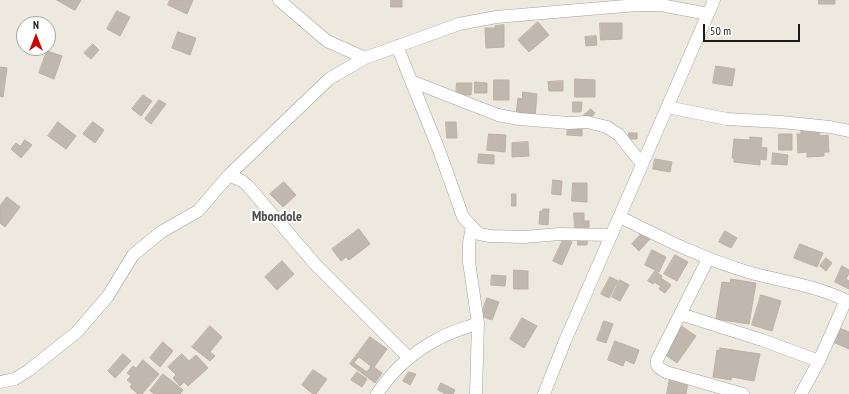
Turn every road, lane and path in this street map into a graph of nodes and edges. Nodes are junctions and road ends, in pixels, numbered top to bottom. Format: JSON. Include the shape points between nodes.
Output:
{"nodes":[{"id":1,"x":279,"y":0,"type":"edge"},
{"id":2,"x":714,"y":0,"type":"edge"},
{"id":3,"x":708,"y":14,"type":"junction"},
{"id":4,"x":398,"y":46,"type":"junction"},
{"id":5,"x":365,"y":58,"type":"junction"},
{"id":6,"x":411,"y":81,"type":"junction"},
{"id":7,"x":667,"y":107,"type":"junction"},
{"id":8,"x":849,"y":131,"type":"edge"},
{"id":9,"x":642,"y":164,"type":"junction"},
{"id":10,"x":229,"y":176,"type":"junction"},
{"id":11,"x":620,"y":216,"type":"junction"},
{"id":12,"x":472,"y":227,"type":"junction"},
{"id":13,"x":612,"y":235,"type":"junction"},
{"id":14,"x":708,"y":259,"type":"junction"},
{"id":15,"x":847,"y":301,"type":"edge"},
{"id":16,"x":680,"y":314,"type":"junction"},
{"id":17,"x":478,"y":323,"type":"junction"},
{"id":18,"x":408,"y":357,"type":"junction"},
{"id":19,"x":819,"y":362,"type":"junction"},
{"id":20,"x":1,"y":384,"type":"edge"},
{"id":21,"x":377,"y":394,"type":"edge"},
{"id":22,"x":476,"y":394,"type":"edge"},
{"id":23,"x":544,"y":394,"type":"edge"},
{"id":24,"x":743,"y":394,"type":"edge"},
{"id":25,"x":801,"y":394,"type":"edge"}],
"edges":[{"from":1,"to":5,"type":"street","via":[[327,41]]},
{"from":2,"to":3,"type":"street"},
{"from":3,"to":4,"type":"street","via":[[661,5],[637,5],[503,16],[459,24]]},
{"from":3,"to":7,"type":"street"},
{"from":4,"to":5,"type":"street"},
{"from":4,"to":6,"type":"street"},
{"from":5,"to":10,"type":"street","via":[[329,79]]},
{"from":6,"to":9,"type":"street","via":[[498,115],[569,123],[587,122],[607,127],[619,135]]},
{"from":6,"to":12,"type":"street","via":[[463,216]]},
{"from":7,"to":8,"type":"street","via":[[727,119],[781,122]]},
{"from":7,"to":9,"type":"street"},
{"from":9,"to":11,"type":"street"},
{"from":10,"to":18,"type":"street","via":[[248,186],[315,264]]},
{"from":10,"to":20,"type":"street","via":[[198,211],[161,232],[133,255],[108,296],[77,332],[29,370]]},
{"from":11,"to":13,"type":"street"},
{"from":11,"to":14,"type":"street"},
{"from":12,"to":13,"type":"street","via":[[479,234],[490,236]]},
{"from":12,"to":17,"type":"street","via":[[469,262]]},
{"from":13,"to":23,"type":"street"},
{"from":14,"to":15,"type":"street","via":[[755,274],[805,285]]},
{"from":14,"to":16,"type":"street"},
{"from":15,"to":19,"type":"street"},
{"from":16,"to":19,"type":"street","via":[[762,340]]},
{"from":16,"to":24,"type":"street","via":[[657,360],[658,367],[666,372]]},
{"from":17,"to":18,"type":"street","via":[[438,338]]},
{"from":17,"to":22,"type":"street"},
{"from":18,"to":21,"type":"street"},
{"from":19,"to":25,"type":"street"}]}
